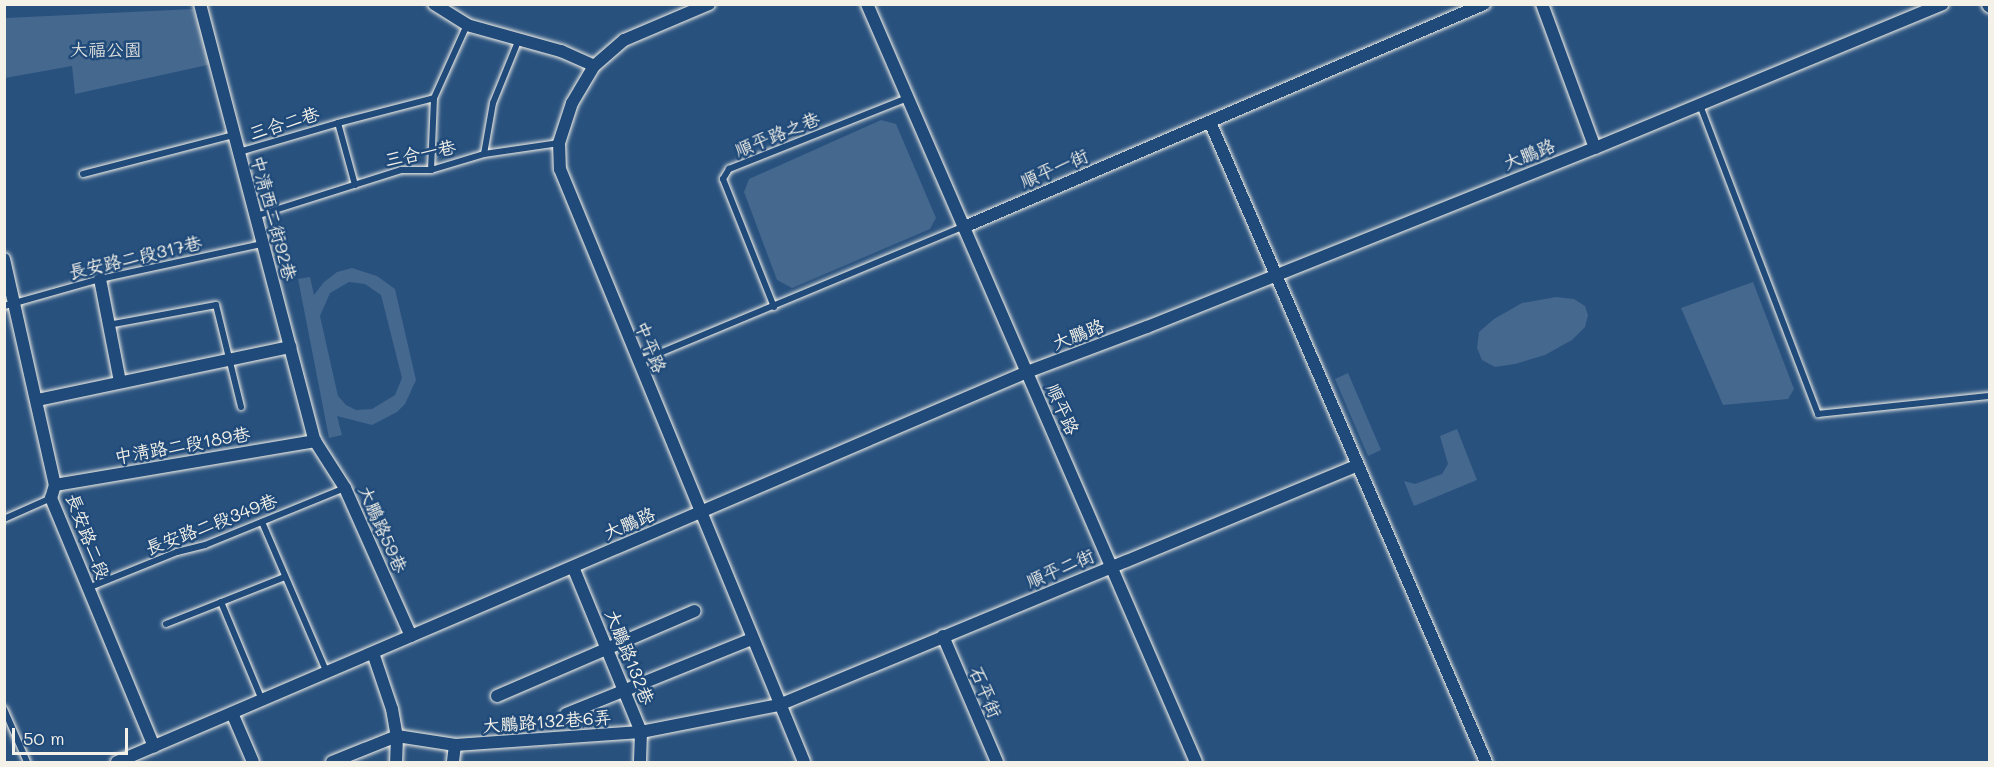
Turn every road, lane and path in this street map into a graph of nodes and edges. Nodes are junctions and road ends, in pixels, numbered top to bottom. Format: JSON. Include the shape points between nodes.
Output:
{"nodes":[{"id":1,"x":200,"y":4,"type":"edge"},
{"id":2,"x":434,"y":4,"type":"edge"},
{"id":3,"x":709,"y":4,"type":"edge"},
{"id":4,"x":867,"y":4,"type":"edge"},
{"id":5,"x":1484,"y":4,"type":"edge"},
{"id":6,"x":1542,"y":4,"type":"edge"},
{"id":7,"x":1942,"y":4,"type":"edge"},
{"id":8,"x":467,"y":25,"type":"junction"},
{"id":9,"x":519,"y":39,"type":"junction"},
{"id":10,"x":594,"y":66,"type":"junction"},
{"id":11,"x":908,"y":97,"type":"junction"},
{"id":12,"x":434,"y":98,"type":"junction"},
{"id":13,"x":1699,"y":105,"type":"junction"},
{"id":14,"x":1210,"y":122,"type":"junction"},
{"id":15,"x":338,"y":123,"type":"junction"},
{"id":16,"x":234,"y":135,"type":"junction"},
{"id":17,"x":559,"y":143,"type":"junction"},
{"id":18,"x":1595,"y":148,"type":"junction"},
{"id":19,"x":238,"y":152,"type":"junction"},
{"id":20,"x":484,"y":154,"type":"junction"},
{"id":21,"x":431,"y":170,"type":"junction"},
{"id":22,"x":83,"y":174,"type":"dead end"},
{"id":23,"x":355,"y":184,"type":"junction"},
{"id":24,"x":255,"y":216,"type":"junction"},
{"id":25,"x":964,"y":227,"type":"junction"},
{"id":26,"x":262,"y":244,"type":"junction"},
{"id":27,"x":4,"y":259,"type":"edge"},
{"id":28,"x":1274,"y":276,"type":"junction"},
{"id":29,"x":100,"y":279,"type":"junction"},
{"id":30,"x":10,"y":304,"type":"edge"},
{"id":31,"x":774,"y":307,"type":"junction"},
{"id":32,"x":108,"y":325,"type":"junction"},
{"id":33,"x":290,"y":347,"type":"junction"},
{"id":34,"x":230,"y":359,"type":"junction"},
{"id":35,"x":638,"y":362,"type":"junction"},
{"id":36,"x":1027,"y":372,"type":"junction"},
{"id":37,"x":120,"y":382,"type":"junction"},
{"id":38,"x":1989,"y":396,"type":"edge"},
{"id":39,"x":38,"y":400,"type":"junction"},
{"id":40,"x":241,"y":407,"type":"dead end"},
{"id":41,"x":315,"y":441,"type":"junction"},
{"id":42,"x":1356,"y":466,"type":"junction"},
{"id":43,"x":55,"y":485,"type":"junction"},
{"id":44,"x":345,"y":488,"type":"junction"},
{"id":45,"x":51,"y":498,"type":"junction"},
{"id":46,"x":700,"y":512,"type":"junction"},
{"id":47,"x":4,"y":519,"type":"edge"},
{"id":48,"x":262,"y":522,"type":"junction"},
{"id":49,"x":1111,"y":566,"type":"junction"},
{"id":50,"x":573,"y":567,"type":"junction"},
{"id":51,"x":285,"y":577,"type":"junction"},
{"id":52,"x":88,"y":588,"type":"junction"},
{"id":53,"x":221,"y":602,"type":"junction"},
{"id":54,"x":694,"y":611,"type":"dead end"},
{"id":55,"x":166,"y":624,"type":"dead end"},
{"id":56,"x":411,"y":636,"type":"junction"},
{"id":57,"x":943,"y":636,"type":"junction"},
{"id":58,"x":752,"y":639,"type":"junction"},
{"id":59,"x":607,"y":648,"type":"junction"},
{"id":60,"x":373,"y":653,"type":"junction"},
{"id":61,"x":327,"y":673,"type":"junction"},
{"id":62,"x":624,"y":690,"type":"junction"},
{"id":63,"x":497,"y":696,"type":"dead end"},
{"id":64,"x":262,"y":700,"type":"junction"},
{"id":65,"x":779,"y":705,"type":"junction"},
{"id":66,"x":4,"y":709,"type":"edge"},
{"id":67,"x":232,"y":713,"type":"junction"},
{"id":68,"x":566,"y":714,"type":"dead end"},
{"id":69,"x":641,"y":732,"type":"junction"},
{"id":70,"x":397,"y":736,"type":"junction"},
{"id":71,"x":455,"y":745,"type":"junction"},
{"id":72,"x":154,"y":747,"type":"junction"},
{"id":73,"x":27,"y":762,"type":"edge"},
{"id":74,"x":117,"y":762,"type":"edge"},
{"id":75,"x":253,"y":762,"type":"edge"},
{"id":76,"x":332,"y":762,"type":"edge"},
{"id":77,"x":396,"y":762,"type":"edge"},
{"id":78,"x":453,"y":762,"type":"edge"},
{"id":79,"x":640,"y":762,"type":"edge"},
{"id":80,"x":804,"y":762,"type":"edge"},
{"id":81,"x":997,"y":762,"type":"edge"},
{"id":82,"x":1196,"y":762,"type":"edge"},
{"id":83,"x":1486,"y":762,"type":"edge"}],
"edges":[{"from":1,"to":16,"type":"street","name":"中清西二街92巷"},
{"from":2,"to":8,"type":"street"},
{"from":3,"to":10,"type":"street","name":"中平路","via":[[639,32],[610,50]]},
{"from":4,"to":11,"type":"street","name":"順平路"},
{"from":5,"to":14,"type":"street","name":"順平一街"},
{"from":6,"to":18,"type":"street"},
{"from":7,"to":13,"type":"street","name":"大鵬路"},
{"from":8,"to":9,"type":"street"},
{"from":8,"to":12,"type":"lane"},
{"from":9,"to":10,"type":"street"},
{"from":9,"to":20,"type":"lane","via":[[493,103]]},
{"from":10,"to":17,"type":"street","name":"中平路","via":[[572,103]]},
{"from":11,"to":25,"type":"street","name":"順平路"},
{"from":11,"to":31,"type":"lane","name":"順平路之巷","via":[[729,169],[723,179]]},
{"from":12,"to":15,"type":"lane","name":"三合二巷"},
{"from":12,"to":21,"type":"lane"},
{"from":13,"to":18,"type":"street","name":"大鵬路"},
{"from":13,"to":38,"type":"lane","via":[[1818,414]]},
{"from":14,"to":25,"type":"street","name":"順平一街"},
{"from":14,"to":28,"type":"street"},
{"from":15,"to":19,"type":"lane","name":"三合二巷"},
{"from":15,"to":23,"type":"lane","name":"三合二巷"},
{"from":16,"to":19,"type":"street","name":"中清西二街92巷"},
{"from":16,"to":22,"type":"lane"},
{"from":17,"to":20,"type":"lane","name":"三合一巷"},
{"from":17,"to":35,"type":"street","name":"中平路","via":[[563,182]]},
{"from":18,"to":28,"type":"street","name":"大鵬路"},
{"from":19,"to":24,"type":"street","name":"中清西二街92巷"},
{"from":20,"to":21,"type":"lane","name":"三合一巷"},
{"from":21,"to":23,"type":"lane","name":"三合一巷","via":[[401,170]]},
{"from":23,"to":24,"type":"lane","name":"三合一巷"},
{"from":24,"to":26,"type":"street","name":"中清西二街92巷"},
{"from":25,"to":31,"type":"lane","name":"順平一街"},
{"from":25,"to":36,"type":"street","name":"順平路"},
{"from":26,"to":29,"type":"lane","name":"長安路二段317巷"},
{"from":26,"to":33,"type":"street","name":"中清西二街92巷"},
{"from":27,"to":30,"type":"street","name":"長安路二段"},
{"from":28,"to":36,"type":"street","name":"大鵬路"},
{"from":28,"to":42,"type":"street"},
{"from":29,"to":30,"type":"lane","name":"長安路二段317巷"},
{"from":29,"to":32,"type":"street"},
{"from":30,"to":39,"type":"street","name":"長安路二段"},
{"from":31,"to":35,"type":"lane","name":"順平一街"},
{"from":32,"to":34,"type":"lane","via":[[216,304]]},
{"from":32,"to":37,"type":"street"},
{"from":33,"to":34,"type":"street"},
{"from":33,"to":41,"type":"street","name":"中清西二街92巷"},
{"from":34,"to":37,"type":"street"},
{"from":34,"to":40,"type":"lane"},
{"from":35,"to":46,"type":"street","name":"中平路"},
{"from":36,"to":46,"type":"street","name":"大鵬路"},
{"from":36,"to":49,"type":"street","name":"順平路"},
{"from":37,"to":39,"type":"street"},
{"from":39,"to":43,"type":"street","name":"長安路二段"},
{"from":41,"to":43,"type":"street","name":"中清路二段189巷"},
{"from":41,"to":44,"type":"street","name":"大鵬路59巷"},
{"from":42,"to":49,"type":"street","name":"順平二街"},
{"from":42,"to":83,"type":"street"},
{"from":43,"to":45,"type":"street","name":"長安路二段"},
{"from":44,"to":48,"type":"lane","name":"長安路二段349巷"},
{"from":44,"to":56,"type":"street","name":"大鵬路59巷"},
{"from":45,"to":47,"type":"lane"},
{"from":45,"to":52,"type":"street","name":"長安路二段"},
{"from":46,"to":50,"type":"street","name":"大鵬路"},
{"from":46,"to":58,"type":"street","name":"中平路"},
{"from":48,"to":51,"type":"lane"},
{"from":48,"to":52,"type":"lane","name":"長安路二段349巷"},
{"from":49,"to":57,"type":"street","name":"順平二街"},
{"from":49,"to":82,"type":"street","name":"順平路"},
{"from":50,"to":56,"type":"street","name":"大鵬路"},
{"from":50,"to":59,"type":"street","name":"大鵬路132巷"},
{"from":51,"to":53,"type":"lane"},
{"from":51,"to":61,"type":"lane"},
{"from":52,"to":72,"type":"street","name":"長安路二段"},
{"from":53,"to":55,"type":"lane"},
{"from":53,"to":64,"type":"lane"},
{"from":54,"to":59,"type":"street"},
{"from":56,"to":60,"type":"street","name":"大鵬路"},
{"from":57,"to":65,"type":"street","name":"順平二街"},
{"from":57,"to":81,"type":"street","name":"石平街"},
{"from":58,"to":62,"type":"street"},
{"from":58,"to":65,"type":"street","name":"中平路"},
{"from":59,"to":62,"type":"street","name":"大鵬路132巷"},
{"from":59,"to":63,"type":"street"},
{"from":60,"to":61,"type":"street","name":"大鵬路"},
{"from":60,"to":70,"type":"street"},
{"from":61,"to":64,"type":"street","name":"大鵬路"},
{"from":62,"to":68,"type":"street"},
{"from":62,"to":69,"type":"street","name":"大鵬路132巷"},
{"from":64,"to":67,"type":"street","name":"大鵬路"},
{"from":65,"to":69,"type":"street","name":"大鵬路132巷6弄"},
{"from":65,"to":80,"type":"street","name":"中平路"},
{"from":66,"to":73,"type":"lane"},
{"from":67,"to":72,"type":"street","name":"大鵬路"},
{"from":67,"to":75,"type":"street"},
{"from":69,"to":71,"type":"street","name":"大鵬路132巷6弄"},
{"from":69,"to":79,"type":"street","name":"大鵬路132巷"},
{"from":70,"to":71,"type":"street","name":"大鵬路132巷6弄"},
{"from":70,"to":76,"type":"street"},
{"from":70,"to":77,"type":"street"},
{"from":71,"to":78,"type":"street"},
{"from":72,"to":74,"type":"street","name":"大鵬路"}]}
